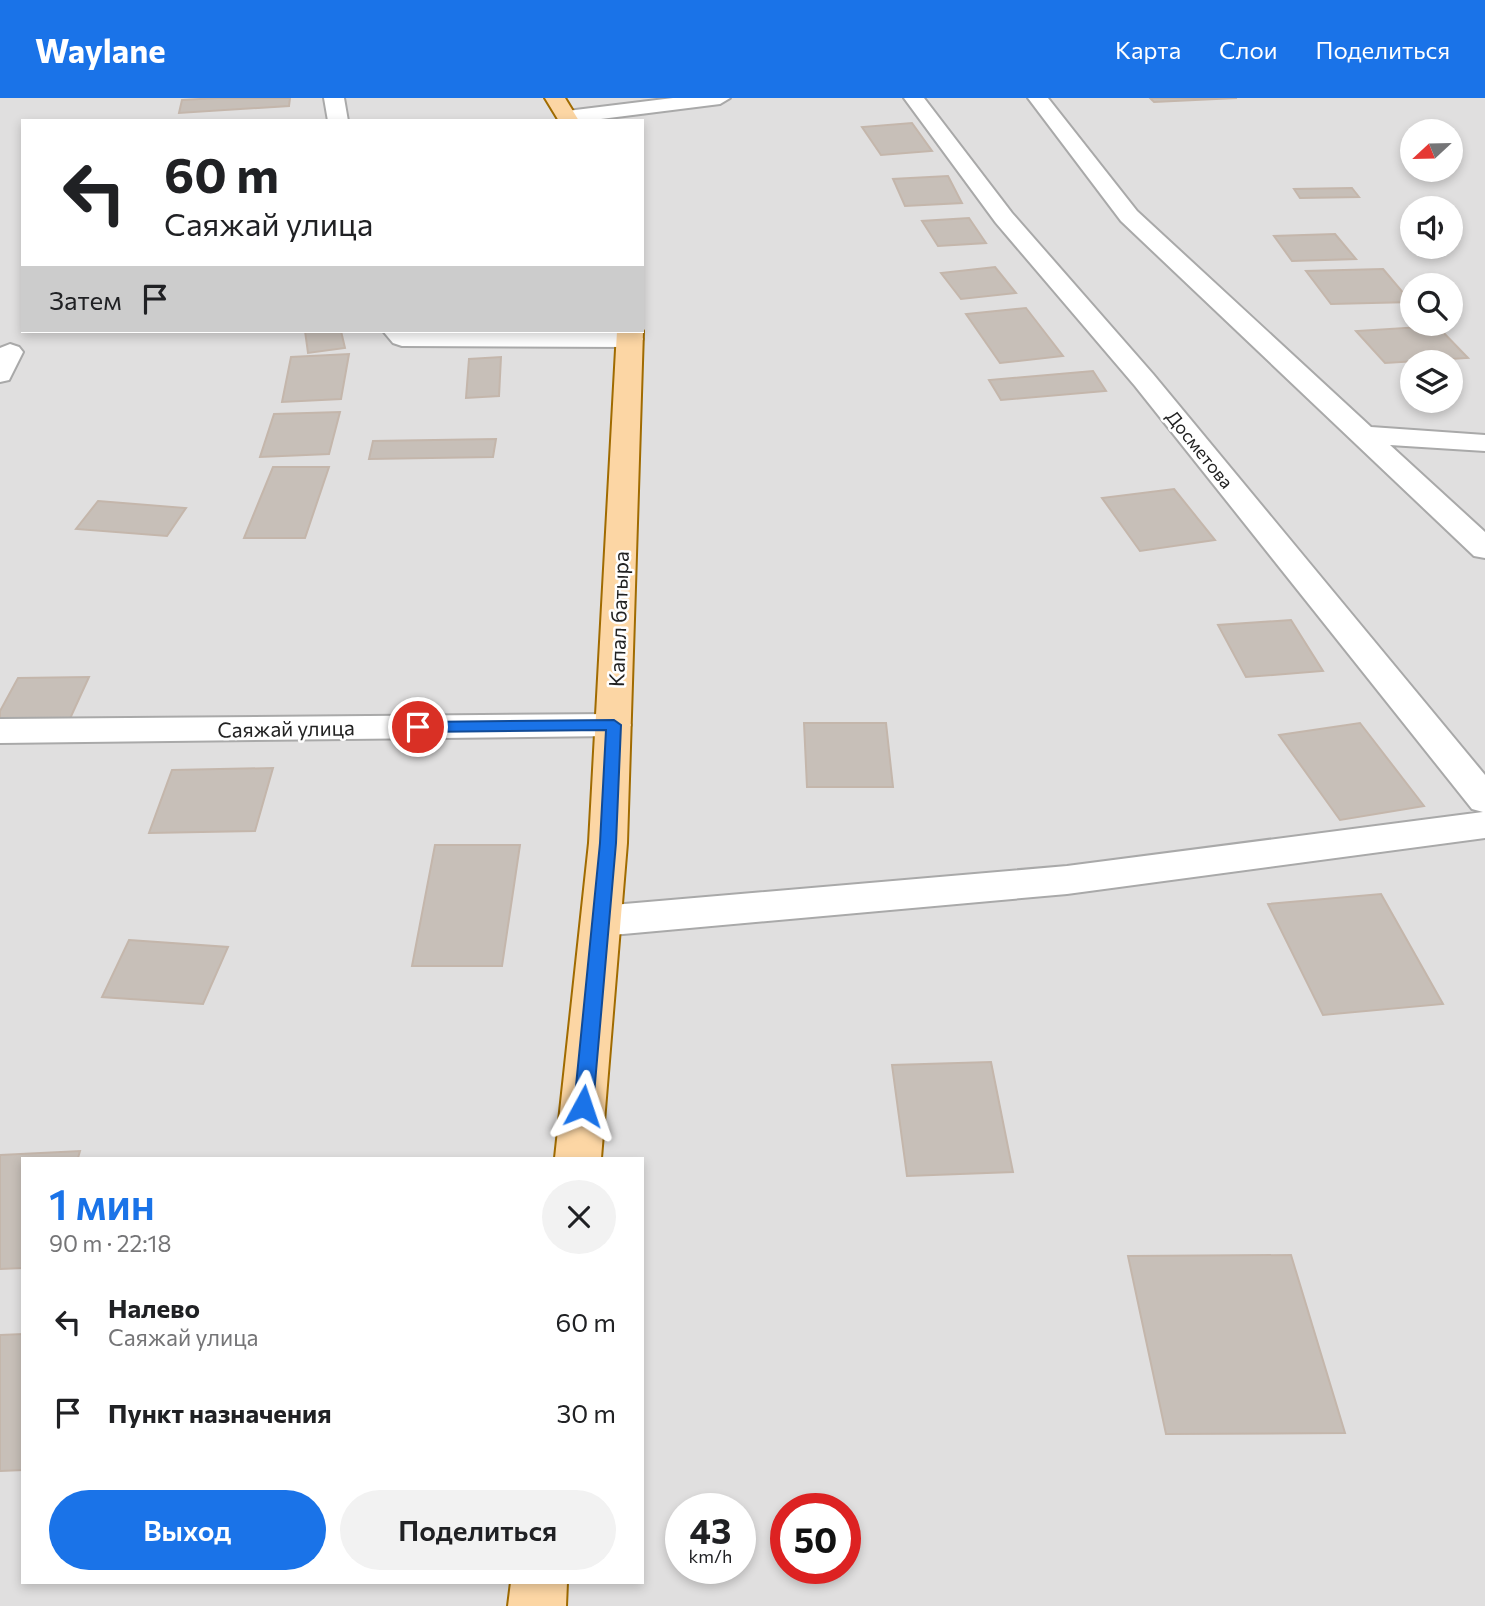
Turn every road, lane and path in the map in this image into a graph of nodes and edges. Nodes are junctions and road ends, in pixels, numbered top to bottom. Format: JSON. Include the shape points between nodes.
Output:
{"nodes":[{"id":1,"x":334,"y":98,"type":"edge"},
{"id":2,"x":555,"y":98,"type":"edge"},
{"id":3,"x":720,"y":98,"type":"edge"},
{"id":4,"x":914,"y":98,"type":"edge"},
{"id":5,"x":1038,"y":98,"type":"edge"},
{"id":6,"x":338,"y":119,"type":"edge"},
{"id":7,"x":568,"y":119,"type":"edge"},
{"id":8,"x":397,"y":333,"type":"edge"},
{"id":9,"x":630,"y":335,"type":"edge"},
{"id":10,"x":1363,"y":435,"type":"junction"},
{"id":11,"x":1485,"y":443,"type":"edge"},
{"id":12,"x":1485,"y":549,"type":"edge"},
{"id":13,"x":614,"y":725,"type":"junction"},
{"id":14,"x":0,"y":731,"type":"edge"},
{"id":15,"x":1485,"y":800,"type":"edge"},
{"id":16,"x":1485,"y":825,"type":"edge"},
{"id":17,"x":601,"y":921,"type":"junction"},
{"id":18,"x":578,"y":1157,"type":"edge"},
{"id":19,"x":539,"y":1584,"type":"edge"},
{"id":20,"x":537,"y":1606,"type":"edge"}],
"edges":[{"from":1,"to":6,"type":"street"},
{"from":2,"to":7,"type":"main road"},
{"from":3,"to":7,"type":"street"},
{"from":4,"to":15,"type":"street","name":"Досметова","via":[[1004,218],[1144,380]]},
{"from":5,"to":10,"type":"street","via":[[1129,216]]},
{"from":8,"to":9,"type":"street","via":[[402,338]]},
{"from":9,"to":13,"type":"main road","name":"Капал батыра"},
{"from":10,"to":11,"type":"street"},
{"from":10,"to":12,"type":"street"},
{"from":13,"to":14,"type":"street","name":"Саяжай улица"},
{"from":13,"to":17,"type":"main road","name":"Капал батыра"},
{"from":16,"to":17,"type":"street","via":[[1067,880]]},
{"from":17,"to":18,"type":"main road","name":"Капал батыра"},
{"from":19,"to":20,"type":"main road"}]}
